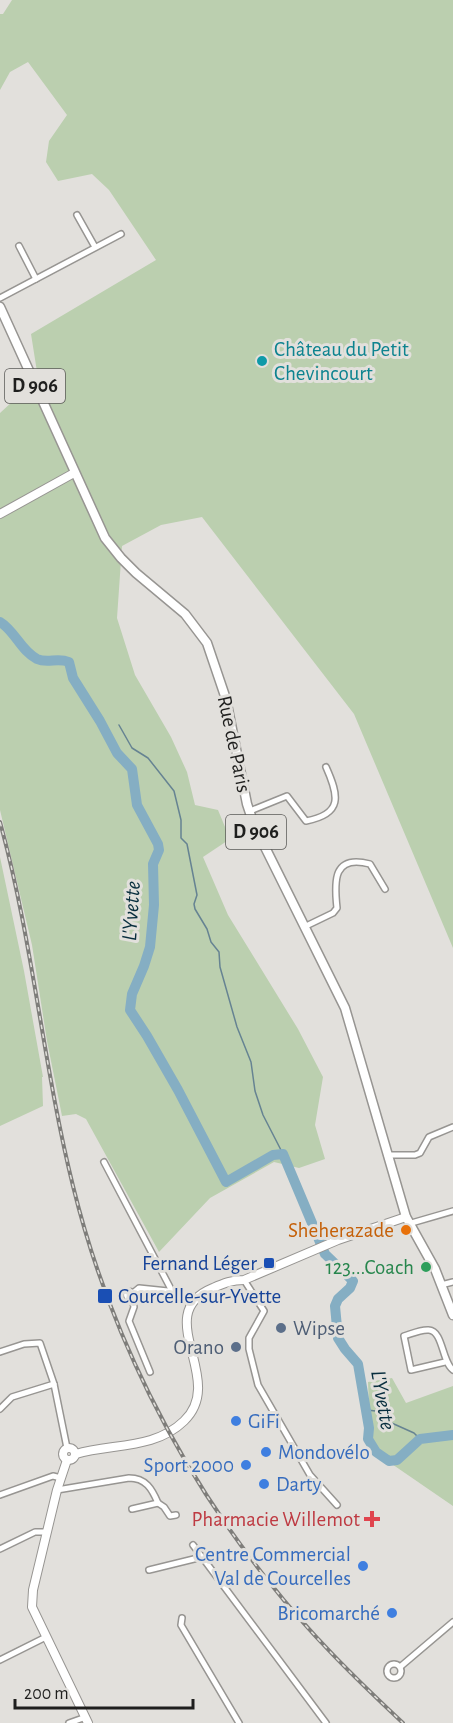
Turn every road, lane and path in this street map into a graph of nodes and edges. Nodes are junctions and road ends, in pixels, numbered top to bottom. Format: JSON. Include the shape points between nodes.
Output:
{"nodes":[{"id":1,"x":77,"y":215,"type":"dead end"},
{"id":2,"x":121,"y":234,"type":"dead end"},
{"id":3,"x":18,"y":246,"type":"dead end"},
{"id":4,"x":95,"y":247,"type":"junction"},
{"id":5,"x":36,"y":279,"type":"junction"},
{"id":6,"x":0,"y":298,"type":"edge"},
{"id":7,"x":0,"y":307,"type":"edge"},
{"id":8,"x":75,"y":473,"type":"junction"},
{"id":9,"x":0,"y":514,"type":"edge"},
{"id":10,"x":326,"y":767,"type":"dead end"},
{"id":11,"x":250,"y":812,"type":"junction"},
{"id":12,"x":385,"y":889,"type":"dead end"},
{"id":13,"x":304,"y":927,"type":"junction"},
{"id":14,"x":453,"y":1127,"type":"edge"},
{"id":15,"x":387,"y":1155,"type":"junction"},
{"id":16,"x":104,"y":1162,"type":"dead end"},
{"id":17,"x":453,"y":1211,"type":"edge"},
{"id":18,"x":407,"y":1220,"type":"junction"},
{"id":19,"x":244,"y":1280,"type":"junction"},
{"id":20,"x":453,"y":1282,"type":"edge"},
{"id":21,"x":441,"y":1285,"type":"junction"},
{"id":22,"x":173,"y":1293,"type":"junction"},
{"id":23,"x":191,"y":1304,"type":"junction"},
{"id":24,"x":453,"y":1315,"type":"edge"},
{"id":25,"x":0,"y":1352,"type":"edge"},
{"id":26,"x":445,"y":1362,"type":"junction"},
{"id":27,"x":453,"y":1371,"type":"edge"},
{"id":28,"x":150,"y":1372,"type":"dead end"},
{"id":29,"x":54,"y":1384,"type":"junction"},
{"id":30,"x":0,"y":1409,"type":"edge"},
{"id":31,"x":67,"y":1448,"type":"junction"},
{"id":32,"x":76,"y":1454,"type":"junction"},
{"id":33,"x":67,"y":1460,"type":"junction"},
{"id":34,"x":61,"y":1478,"type":"junction"},
{"id":35,"x":57,"y":1490,"type":"junction"},
{"id":36,"x":0,"y":1495,"type":"edge"},
{"id":37,"x":158,"y":1503,"type":"junction"},
{"id":38,"x":337,"y":1505,"type":"dead end"},
{"id":39,"x":132,"y":1509,"type":"dead end"},
{"id":40,"x":176,"y":1515,"type":"dead end"},
{"id":41,"x":47,"y":1532,"type":"junction"},
{"id":42,"x":193,"y":1545,"type":"dead end"},
{"id":43,"x":0,"y":1549,"type":"edge"},
{"id":44,"x":202,"y":1557,"type":"junction"},
{"id":45,"x":149,"y":1570,"type":"dead end"},
{"id":46,"x":182,"y":1618,"type":"dead end"},
{"id":47,"x":453,"y":1622,"type":"edge"},
{"id":48,"x":46,"y":1637,"type":"junction"},
{"id":49,"x":0,"y":1660,"type":"edge"},
{"id":50,"x":400,"y":1667,"type":"dead end"},
{"id":51,"x":87,"y":1720,"type":"edge"},
{"id":52,"x":69,"y":1723,"type":"edge"},
{"id":53,"x":239,"y":1723,"type":"edge"},
{"id":54,"x":326,"y":1723,"type":"edge"}],
"edges":[{"from":1,"to":4,"type":"street"},
{"from":2,"to":4,"type":"street"},
{"from":3,"to":5,"type":"street"},
{"from":4,"to":5,"type":"street"},
{"from":5,"to":6,"type":"street"},
{"from":7,"to":8,"type":"main road","name":"Rue de Paris","number":"D 906"},
{"from":8,"to":9,"type":"street"},
{"from":8,"to":11,"type":"main road","name":"Rue de Paris","number":"D 906","via":[[105,538],[121,558],[185,614],[207,643],[226,699]]},
{"from":10,"to":11,"type":"street","via":[[337,798],[324,818],[306,821],[287,796]]},
{"from":11,"to":13,"type":"main road","name":"Rue de Paris","number":"D 906"},
{"from":12,"to":13,"type":"street","via":[[370,864],[349,862],[335,876],[337,908]]},
{"from":13,"to":15,"type":"main road","name":"Rue de Paris","number":"D 906","via":[[345,1008]]},
{"from":14,"to":15,"type":"street","via":[[429,1137],[420,1153]]},
{"from":15,"to":18,"type":"main road","name":"Rue de Paris","number":"D 906"},
{"from":16,"to":22,"type":"street"},
{"from":17,"to":18,"type":"street"},
{"from":18,"to":19,"type":"street","via":[[338,1240]]},
{"from":18,"to":21,"type":"main road","name":"Rue de Paris"},
{"from":19,"to":23,"type":"street","via":[[232,1280],[204,1292]]},
{"from":19,"to":38,"type":"street","via":[[264,1311],[249,1338],[258,1386],[310,1475]]},
{"from":20,"to":21,"type":"street"},
{"from":21,"to":24,"type":"main road","name":"Rue de Paris"},
{"from":22,"to":23,"type":"street"},
{"from":22,"to":28,"type":"street","via":[[139,1288],[132,1295],[134,1307],[129,1321]]},
{"from":23,"to":32,"type":"street","via":[[187,1330],[200,1390],[187,1418],[173,1430],[144,1442]]},
{"from":25,"to":29,"type":"street","via":[[40,1343]]},
{"from":26,"to":26,"type":"street","via":[[433,1331],[404,1336],[411,1370]]},
{"from":26,"to":27,"type":"street"},
{"from":29,"to":30,"type":"street","via":[[12,1397]]},
{"from":29,"to":31,"type":"street"},
{"from":31,"to":32,"type":"street"},
{"from":31,"to":33,"type":"street","via":[[63,1455]]},
{"from":32,"to":33,"type":"street"},
{"from":33,"to":34,"type":"street"},
{"from":34,"to":35,"type":"street"},
{"from":34,"to":36,"type":"street","via":[[53,1476]]},
{"from":35,"to":37,"type":"street","via":[[139,1478],[146,1482]]},
{"from":35,"to":41,"type":"street"},
{"from":37,"to":39,"type":"street"},
{"from":37,"to":40,"type":"street","via":[[170,1516]]},
{"from":41,"to":43,"type":"street","via":[[35,1532]]},
{"from":41,"to":48,"type":"street","via":[[32,1599]]},
{"from":42,"to":44,"type":"street"},
{"from":44,"to":45,"type":"street"},
{"from":44,"to":54,"type":"street"},
{"from":46,"to":53,"type":"street","via":[[182,1625]]},
{"from":47,"to":50,"type":"street"},
{"from":48,"to":49,"type":"street"},
{"from":48,"to":51,"type":"street"},
{"from":51,"to":52,"type":"street"}]}
